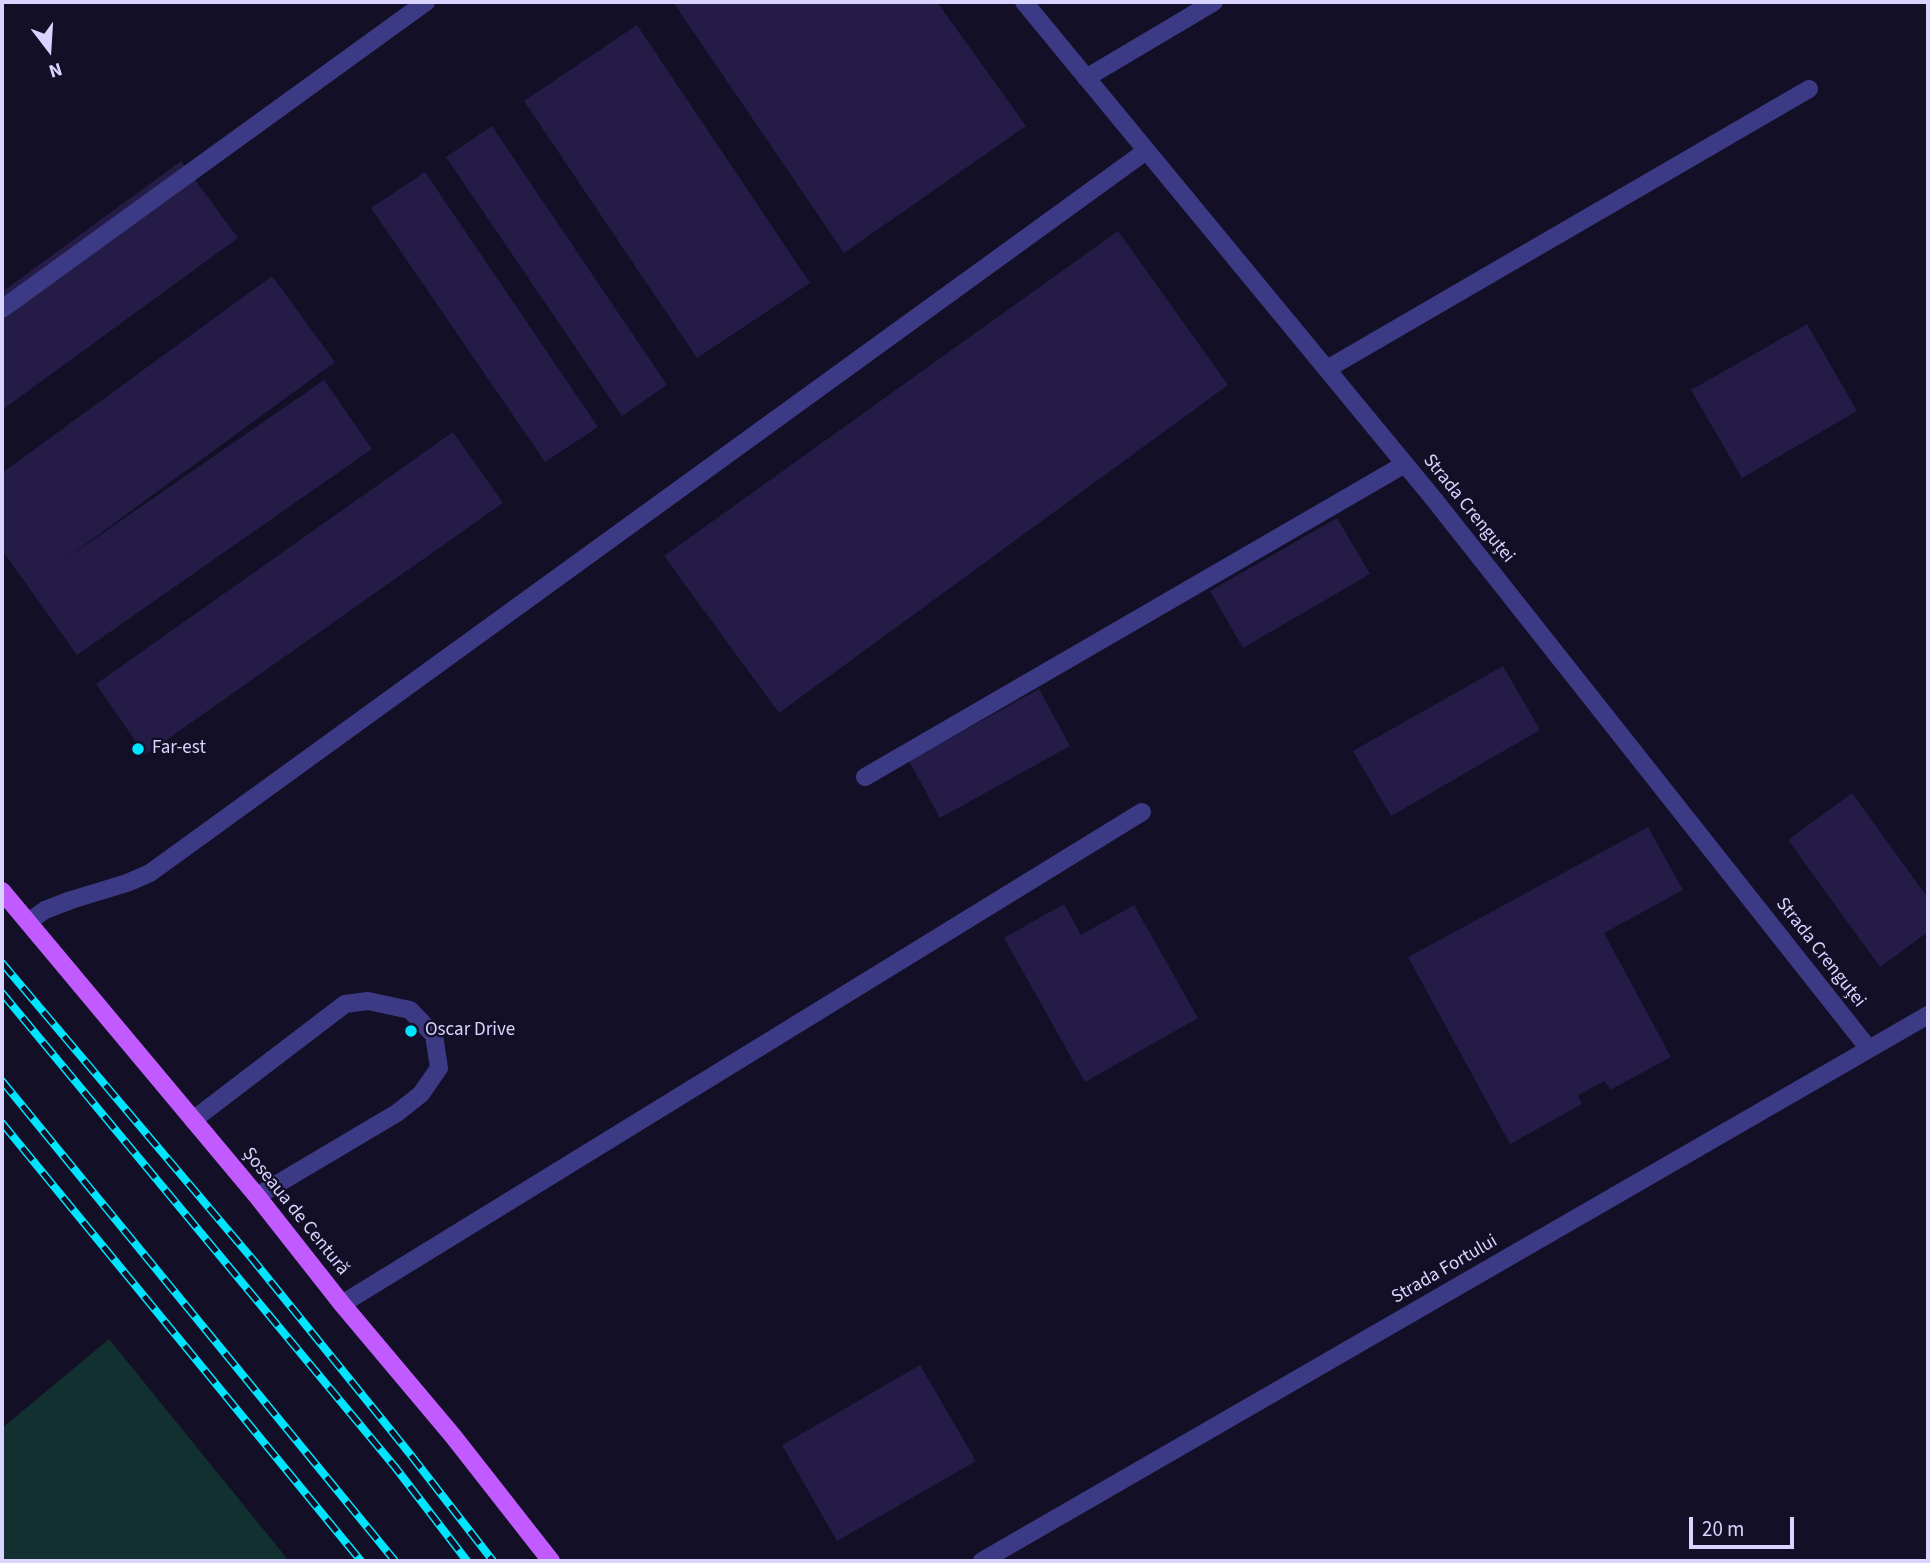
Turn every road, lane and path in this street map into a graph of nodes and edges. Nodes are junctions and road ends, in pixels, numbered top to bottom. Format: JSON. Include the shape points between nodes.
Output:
{"nodes":[{"id":1,"x":426,"y":2,"type":"edge"},
{"id":2,"x":1024,"y":2,"type":"edge"},
{"id":3,"x":1214,"y":2,"type":"edge"},
{"id":4,"x":1086,"y":78,"type":"junction"},
{"id":5,"x":1810,"y":89,"type":"dead end"},
{"id":6,"x":1146,"y":151,"type":"junction"},
{"id":7,"x":2,"y":309,"type":"edge"},
{"id":8,"x":1327,"y":369,"type":"junction"},
{"id":9,"x":1405,"y":464,"type":"junction"},
{"id":10,"x":865,"y":777,"type":"dead end"},
{"id":11,"x":1142,"y":813,"type":"dead end"},
{"id":12,"x":2,"y":891,"type":"edge"},
{"id":13,"x":28,"y":922,"type":"junction"},
{"id":14,"x":1928,"y":1015,"type":"edge"},
{"id":15,"x":1870,"y":1049,"type":"junction"},
{"id":16,"x":193,"y":1120,"type":"junction"},
{"id":17,"x":257,"y":1196,"type":"junction"},
{"id":18,"x":342,"y":1304,"type":"junction"},
{"id":19,"x":551,"y":1561,"type":"edge"},
{"id":20,"x":982,"y":1561,"type":"edge"}],
"edges":[{"from":1,"to":7,"type":"street"},
{"from":2,"to":4,"type":"street","name":"Strada Crenguței"},
{"from":3,"to":4,"type":"street"},
{"from":4,"to":6,"type":"street","name":"Strada Crenguței"},
{"from":5,"to":8,"type":"street"},
{"from":6,"to":8,"type":"street","name":"Strada Crenguței"},
{"from":6,"to":13,"type":"street","via":[[150,873],[45,910]]},
{"from":8,"to":9,"type":"street","name":"Strada Crenguței"},
{"from":9,"to":10,"type":"street"},
{"from":9,"to":15,"type":"street","name":"Strada Crenguței"},
{"from":11,"to":18,"type":"street"},
{"from":12,"to":13,"type":"main road","name":"Șoseaua de Centură"},
{"from":13,"to":16,"type":"main road","name":"Șoseaua de Centură"},
{"from":14,"to":15,"type":"street","name":"Strada Fortului"},
{"from":15,"to":20,"type":"street","name":"Strada Fortului"},
{"from":16,"to":17,"type":"main road","name":"Șoseaua de Centură"},
{"from":16,"to":17,"type":"street","via":[[345,1004],[368,1001],[410,1010],[433,1035],[439,1068],[421,1094]]},
{"from":17,"to":18,"type":"main road","name":"Șoseaua de Centură"},
{"from":18,"to":19,"type":"main road","name":"Șoseaua de Centură"}]}
